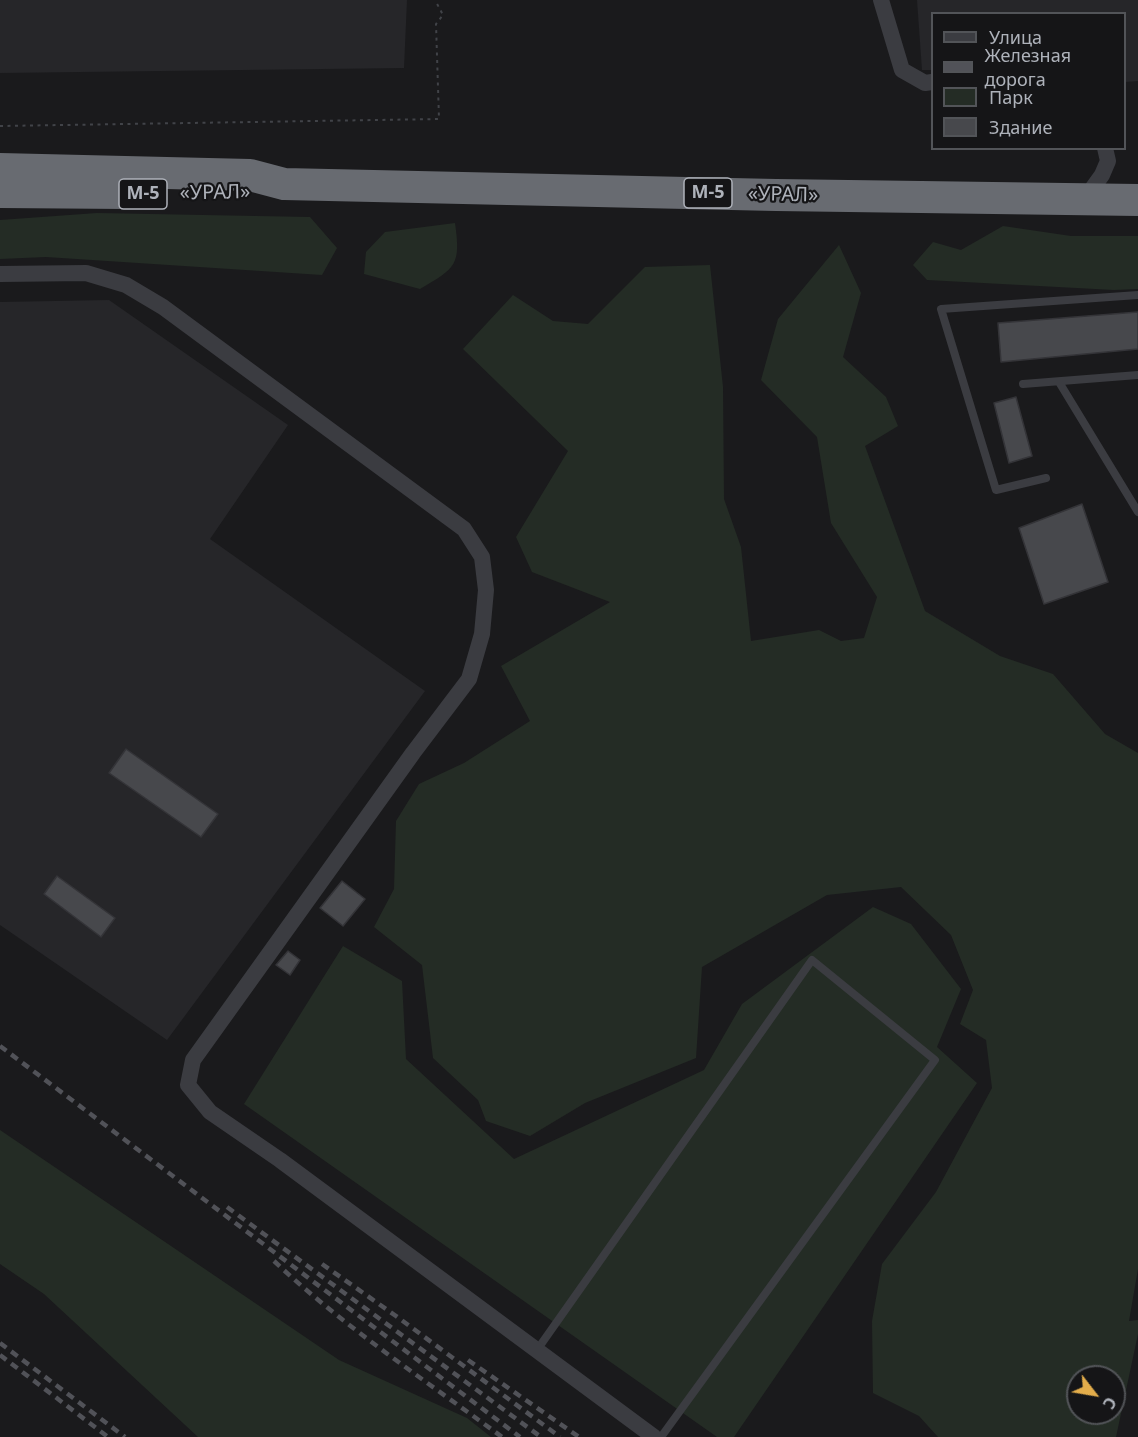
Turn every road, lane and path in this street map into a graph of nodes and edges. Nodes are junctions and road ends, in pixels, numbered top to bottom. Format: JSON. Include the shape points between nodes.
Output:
{"nodes":[{"id":1,"x":435,"y":0,"type":"edge"},
{"id":2,"x":882,"y":0,"type":"edge"},
{"id":3,"x":931,"y":82,"type":"edge"},
{"id":4,"x":0,"y":126,"type":"edge"},
{"id":5,"x":1105,"y":150,"type":"edge"},
{"id":6,"x":0,"y":169,"type":"edge"},
{"id":7,"x":284,"y":184,"type":"junction"},
{"id":8,"x":0,"y":192,"type":"edge"},
{"id":9,"x":1084,"y":200,"type":"junction"},
{"id":10,"x":1138,"y":200,"type":"edge"},
{"id":11,"x":0,"y":274,"type":"edge"},
{"id":12,"x":1138,"y":295,"type":"edge"},
{"id":13,"x":1138,"y":375,"type":"edge"},
{"id":14,"x":1059,"y":382,"type":"junction"},
{"id":15,"x":1023,"y":384,"type":"dead end"},
{"id":16,"x":1046,"y":478,"type":"dead end"},
{"id":17,"x":1138,"y":512,"type":"edge"},
{"id":18,"x":537,"y":1350,"type":"junction"},
{"id":19,"x":654,"y":1437,"type":"edge"},
{"id":20,"x":661,"y":1437,"type":"edge"}],
"edges":[{"from":1,"to":4,"type":"path","via":[[443,15],[436,24],[440,119]]},
{"from":2,"to":3,"type":"street","via":[[902,69],[925,83]]},
{"from":5,"to":9,"type":"street","via":[[1108,161],[1102,175]]},
{"from":6,"to":7,"type":"highway","name":"«УРАЛ»","number":"М-5","via":[[250,175]]},
{"from":7,"to":8,"type":"highway","name":"«УРАЛ»","number":"М-5","via":[[251,195]]},
{"from":7,"to":9,"type":"highway","name":"«УРАЛ»","number":"М-5"},
{"from":9,"to":10,"type":"highway","name":"«УРАЛ»","number":"М-5"},
{"from":11,"to":18,"type":"street","via":[[86,273],[126,285],[163,307],[464,529],[482,557],[486,590],[482,634],[469,679],[194,1060],[188,1084],[210,1112]]},
{"from":12,"to":16,"type":"lane","via":[[941,309],[996,490]]},
{"from":13,"to":14,"type":"lane"},
{"from":14,"to":15,"type":"lane"},
{"from":14,"to":17,"type":"lane"},
{"from":18,"to":19,"type":"street"},
{"from":18,"to":20,"type":"lane","via":[[812,960],[935,1060]]}]}
